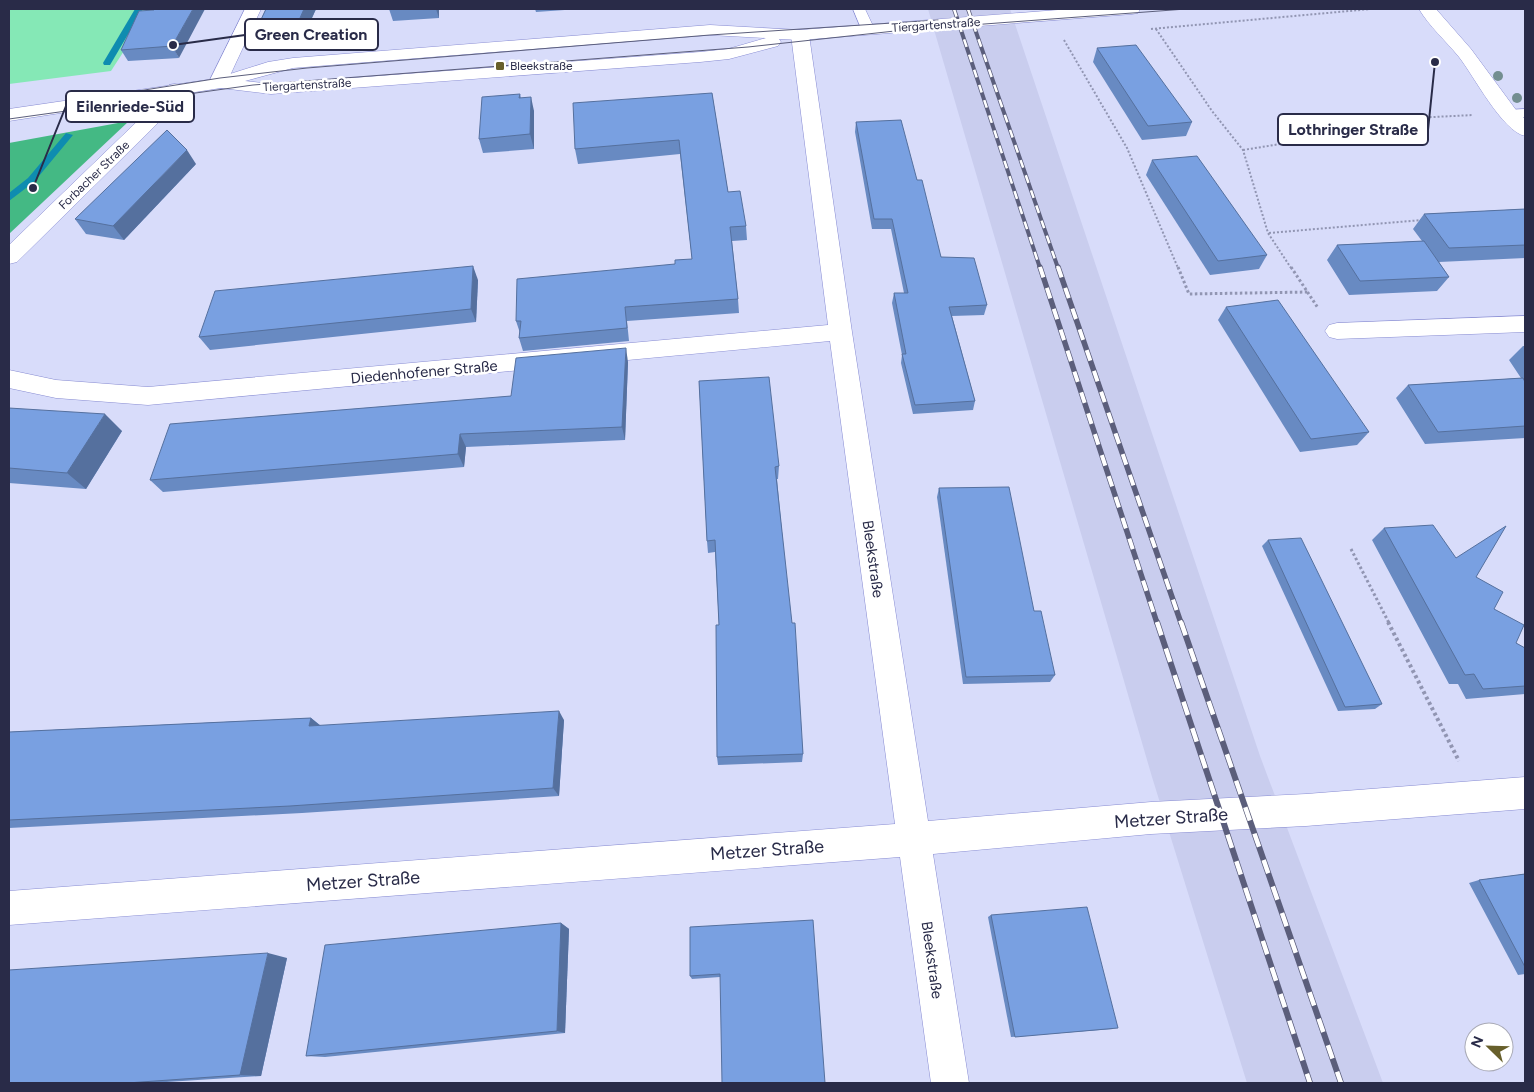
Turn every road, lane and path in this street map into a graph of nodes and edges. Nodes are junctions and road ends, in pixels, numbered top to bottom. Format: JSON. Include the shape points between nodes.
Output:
{"nodes":[{"id":1,"x":252,"y":9,"type":"edge"},
{"id":2,"x":859,"y":9,"type":"edge"},
{"id":3,"x":1132,"y":9,"type":"edge"},
{"id":4,"x":1427,"y":9,"type":"edge"},
{"id":5,"x":1062,"y":12,"type":"edge"},
{"id":6,"x":1155,"y":29,"type":"dead end"},
{"id":7,"x":868,"y":30,"type":"junction"},
{"id":8,"x":800,"y":35,"type":"junction"},
{"id":9,"x":1062,"y":35,"type":"dead end"},
{"id":10,"x":217,"y":84,"type":"junction"},
{"id":11,"x":175,"y":89,"type":"junction"},
{"id":12,"x":1517,"y":113,"type":"edge"},
{"id":13,"x":9,"y":115,"type":"edge"},
{"id":14,"x":1525,"y":130,"type":"edge"},
{"id":15,"x":1243,"y":150,"type":"junction"},
{"id":16,"x":1426,"y":219,"type":"edge"},
{"id":17,"x":1268,"y":233,"type":"junction"},
{"id":18,"x":9,"y":257,"type":"edge"},
{"id":19,"x":1308,"y":292,"type":"junction"},
{"id":20,"x":1525,"y":324,"type":"edge"},
{"id":21,"x":1337,"y":331,"type":"joint"},
{"id":22,"x":840,"y":332,"type":"junction"},
{"id":23,"x":9,"y":379,"type":"edge"},
{"id":24,"x":1352,"y":549,"type":"dead end"},
{"id":25,"x":1525,"y":793,"type":"edge"},
{"id":26,"x":1477,"y":797,"type":"junction"},
{"id":27,"x":914,"y":839,"type":"junction"},
{"id":28,"x":9,"y":908,"type":"edge"},
{"id":29,"x":950,"y":1083,"type":"edge"}],
"edges":[{"from":1,"to":10,"type":"street"},
{"from":2,"to":7,"type":"lane"},
{"from":3,"to":5,"type":"street","name":"Tiergartenstraße"},
{"from":4,"to":12,"type":"street"},
{"from":5,"to":7,"type":"street","name":"Tiergartenstraße"},
{"from":6,"to":15,"type":"path"},
{"from":7,"to":8,"type":"street","name":"Tiergartenstraße"},
{"from":8,"to":10,"type":"street","name":"Tiergartenstraße","via":[[713,56],[272,89]]},
{"from":8,"to":10,"type":"street","name":"Tiergartenstraße","via":[[716,30],[302,62],[274,66]]},
{"from":8,"to":22,"type":"street","name":"Bleekstraße"},
{"from":9,"to":19,"type":"path","via":[[1126,148],[1189,294]]},
{"from":10,"to":11,"type":"street"},
{"from":11,"to":13,"type":"street"},
{"from":11,"to":18,"type":"street","name":"Forbacher Straße","via":[[158,112]]},
{"from":12,"to":14,"type":"street"},
{"from":12,"to":15,"type":"path","via":[[1336,122],[1299,141]]},
{"from":15,"to":17,"type":"path"},
{"from":16,"to":17,"type":"path"},
{"from":17,"to":19,"type":"path"},
{"from":19,"to":21,"type":"path"},
{"from":20,"to":21,"type":"street"},
{"from":22,"to":23,"type":"street","name":"Diedenhofener Straße","via":[[148,396],[56,389]]},
{"from":22,"to":27,"type":"street","name":"Bleekstraße"},
{"from":24,"to":26,"type":"path"},
{"from":25,"to":26,"type":"street","name":"Metzer Straße"},
{"from":26,"to":27,"type":"street","name":"Metzer Straße","via":[[1151,818]]},
{"from":27,"to":28,"type":"street","name":"Metzer Straße"},
{"from":27,"to":29,"type":"street","name":"Bleekstraße"}]}
